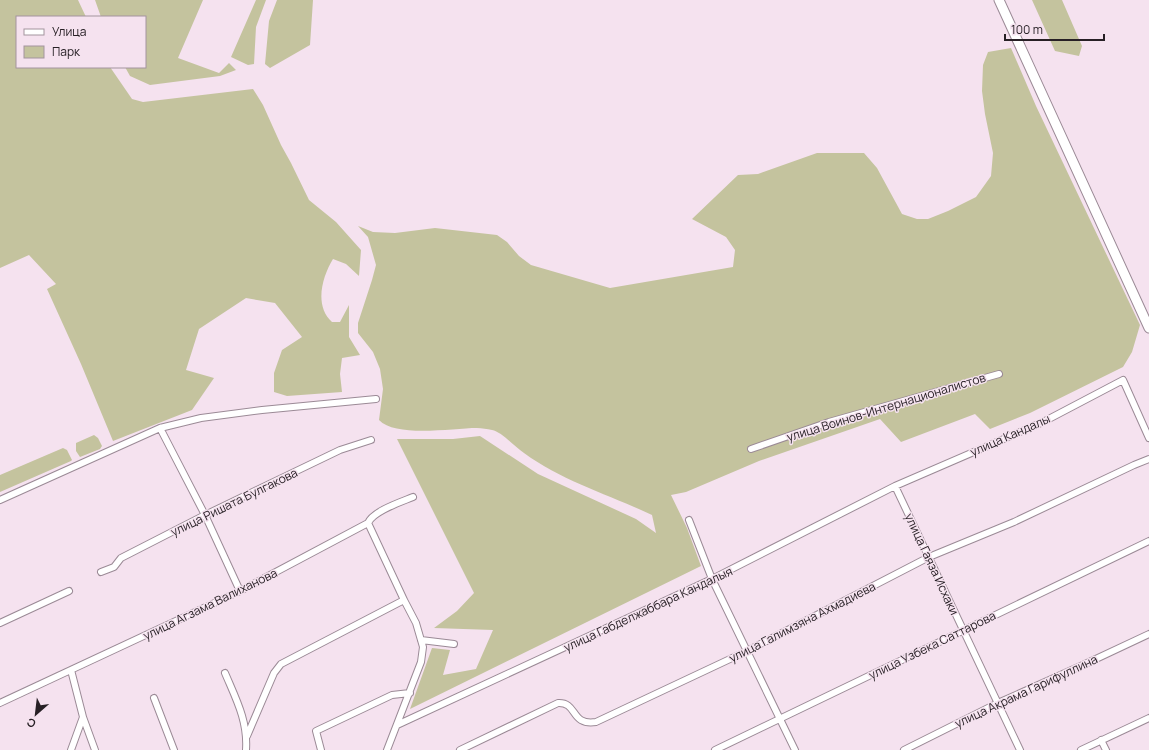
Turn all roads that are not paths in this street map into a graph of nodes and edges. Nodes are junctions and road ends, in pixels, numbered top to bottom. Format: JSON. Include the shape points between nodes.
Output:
{"nodes":[{"id":1,"x":999,"y":0,"type":"edge"},
{"id":2,"x":1149,"y":328,"type":"edge"},
{"id":3,"x":999,"y":374,"type":"dead end"},
{"id":4,"x":376,"y":399,"type":"dead end"},
{"id":5,"x":160,"y":428,"type":"junction"},
{"id":6,"x":1149,"y":438,"type":"edge"},
{"id":7,"x":371,"y":440,"type":"dead end"},
{"id":8,"x":751,"y":449,"type":"dead end"},
{"id":9,"x":1149,"y":459,"type":"edge"},
{"id":10,"x":895,"y":486,"type":"junction"},
{"id":11,"x":413,"y":497,"type":"dead end"},
{"id":12,"x":0,"y":500,"type":"edge"},
{"id":13,"x":205,"y":514,"type":"junction"},
{"id":14,"x":689,"y":520,"type":"dead end"},
{"id":15,"x":368,"y":523,"type":"junction"},
{"id":16,"x":1149,"y":541,"type":"edge"},
{"id":17,"x":929,"y":557,"type":"junction"},
{"id":18,"x":101,"y":572,"type":"dead end"},
{"id":19,"x":712,"y":579,"type":"junction"},
{"id":20,"x":68,"y":591,"type":"dead end"},
{"id":21,"x":240,"y":591,"type":"junction"},
{"id":22,"x":404,"y":600,"type":"junction"},
{"id":23,"x":0,"y":622,"type":"edge"},
{"id":24,"x":964,"y":630,"type":"junction"},
{"id":25,"x":1149,"y":634,"type":"edge"},
{"id":26,"x":421,"y":640,"type":"junction"},
{"id":27,"x":454,"y":644,"type":"dead end"},
{"id":28,"x":747,"y":651,"type":"junction"},
{"id":29,"x":71,"y":670,"type":"junction"},
{"id":30,"x":225,"y":673,"type":"dead end"},
{"id":31,"x":410,"y":693,"type":"junction"},
{"id":32,"x":154,"y":698,"type":"dead end"},
{"id":33,"x":0,"y":703,"type":"edge"},
{"id":34,"x":998,"y":703,"type":"junction"},
{"id":35,"x":83,"y":717,"type":"junction"},
{"id":36,"x":780,"y":718,"type":"junction"},
{"id":37,"x":1149,"y":718,"type":"edge"},
{"id":38,"x":397,"y":725,"type":"junction"},
{"id":39,"x":247,"y":736,"type":"junction"},
{"id":40,"x":1101,"y":740,"type":"junction"},
{"id":41,"x":71,"y":750,"type":"edge"},
{"id":42,"x":95,"y":750,"type":"edge"},
{"id":43,"x":174,"y":750,"type":"edge"},
{"id":44,"x":246,"y":750,"type":"edge"},
{"id":45,"x":321,"y":750,"type":"edge"},
{"id":46,"x":387,"y":750,"type":"edge"},
{"id":47,"x":460,"y":750,"type":"edge"},
{"id":48,"x":715,"y":750,"type":"edge"},
{"id":49,"x":795,"y":750,"type":"edge"},
{"id":50,"x":904,"y":750,"type":"edge"},
{"id":51,"x":1020,"y":750,"type":"edge"},
{"id":52,"x":1081,"y":750,"type":"edge"},
{"id":53,"x":1106,"y":750,"type":"edge"}],
"edges":[{"from":1,"to":2,"type":"main road"},
{"from":3,"to":8,"type":"street","name":"улица Воинов-Интернационалистов","via":[[830,422]]},
{"from":4,"to":5,"type":"street","via":[[201,418]]},
{"from":5,"to":12,"type":"street"},
{"from":5,"to":13,"type":"street"},
{"from":6,"to":10,"type":"street","name":"улица Кандалы","via":[[1123,380],[1043,422]]},
{"from":7,"to":13,"type":"street","name":"улица Ришата Булгакова","via":[[340,450]]},
{"from":9,"to":17,"type":"street","name":"улица Галимзяна Ахмадиева","via":[[1014,522]]},
{"from":10,"to":17,"type":"street","name":"улица Гаяза Исхаки"},
{"from":10,"to":19,"type":"street","name":"улица Габделжаббара Кандалыя"},
{"from":11,"to":15,"type":"street","name":"улица Агзама Валиханова","via":[[377,513]]},
{"from":13,"to":18,"type":"street","name":"улица Ришата Булгакова","via":[[121,558],[114,567]]},
{"from":13,"to":21,"type":"street"},
{"from":14,"to":19,"type":"street"},
{"from":15,"to":21,"type":"street","name":"улица Агзама Валиханова"},
{"from":15,"to":22,"type":"street"},
{"from":16,"to":24,"type":"street","name":"улица Узбека Саттарова"},
{"from":17,"to":24,"type":"street","name":"улица Гаяза Исхаки"},
{"from":17,"to":28,"type":"street","name":"улица Галимзяна Ахмадиева"},
{"from":19,"to":28,"type":"street"},
{"from":19,"to":38,"type":"street","name":"улица Габделжаббара Кандалыя"},
{"from":20,"to":23,"type":"street"},
{"from":21,"to":29,"type":"street","name":"улица Агзама Валиханова"},
{"from":22,"to":26,"type":"street","via":[[416,623]]},
{"from":22,"to":39,"type":"street","via":[[281,664],[274,673]]},
{"from":24,"to":34,"type":"street","name":"улица Гаяза Исхаки"},
{"from":24,"to":36,"type":"street","name":"улица Узбека Саттарова"},
{"from":25,"to":34,"type":"street","name":"улица Акрама Гарифуллина"},
{"from":26,"to":27,"type":"street"},
{"from":26,"to":31,"type":"street","via":[[421,662]]},
{"from":28,"to":36,"type":"street"},
{"from":28,"to":47,"type":"street","name":"улица Галимзяна Ахмадиева","via":[[596,722],[582,721],[568,705],[558,703]]},
{"from":29,"to":33,"type":"street","name":"улица Агзама Валиханова"},
{"from":29,"to":35,"type":"street"},
{"from":30,"to":39,"type":"street","via":[[243,716]]},
{"from":31,"to":38,"type":"street"},
{"from":31,"to":45,"type":"street","via":[[392,695],[316,731]]},
{"from":32,"to":43,"type":"street"},
{"from":34,"to":50,"type":"street","name":"улица Акрама Гарифуллина"},
{"from":34,"to":51,"type":"street","name":"улица Гаяза Исхаки"},
{"from":35,"to":41,"type":"street"},
{"from":35,"to":42,"type":"street"},
{"from":36,"to":48,"type":"street","name":"улица Узбека Саттарова"},
{"from":36,"to":49,"type":"street"},
{"from":37,"to":40,"type":"street"},
{"from":38,"to":46,"type":"street"},
{"from":39,"to":44,"type":"street"},
{"from":40,"to":52,"type":"street"},
{"from":40,"to":53,"type":"street"}]}
